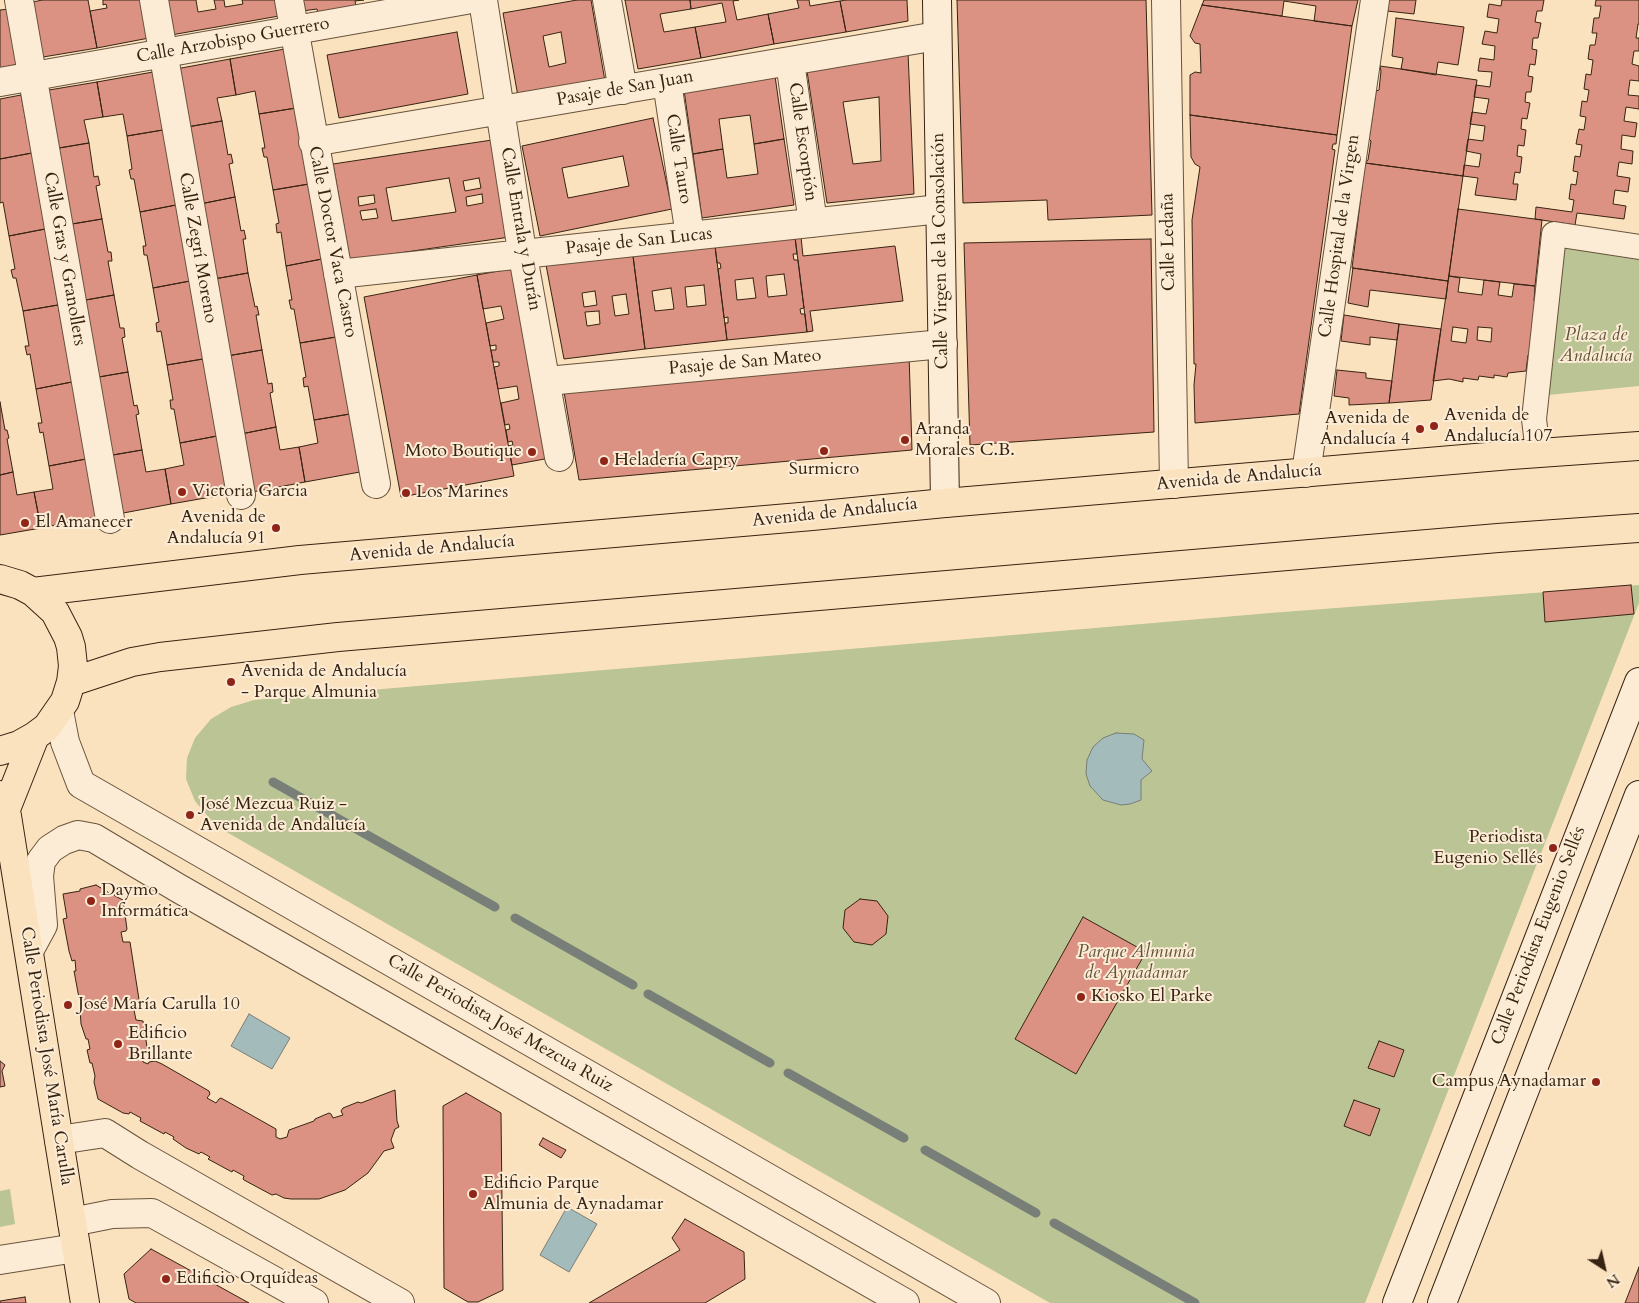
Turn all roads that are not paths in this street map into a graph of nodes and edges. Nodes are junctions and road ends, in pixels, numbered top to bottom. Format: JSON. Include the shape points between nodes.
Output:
{"nodes":[{"id":1,"x":19,"y":0,"type":"edge"},
{"id":2,"x":154,"y":0,"type":"edge"},
{"id":3,"x":289,"y":0,"type":"edge"},
{"id":4,"x":466,"y":0,"type":"edge"},
{"id":5,"x":483,"y":0,"type":"edge"},
{"id":6,"x":607,"y":0,"type":"edge"},
{"id":7,"x":937,"y":0,"type":"edge"},
{"id":8,"x":1166,"y":0,"type":"edge"},
{"id":9,"x":1375,"y":0,"type":"edge"},
{"id":10,"x":293,"y":30,"type":"junction"},
{"id":11,"x":937,"y":36,"type":"junction"},
{"id":12,"x":163,"y":53,"type":"junction"},
{"id":13,"x":790,"y":62,"type":"junction"},
{"id":14,"x":32,"y":76,"type":"junction"},
{"id":15,"x":0,"y":82,"type":"edge"},
{"id":16,"x":667,"y":82,"type":"junction"},
{"id":17,"x":623,"y":90,"type":"junction"},
{"id":18,"x":500,"y":111,"type":"junction"},
{"id":19,"x":313,"y":142,"type":"junction"},
{"id":20,"x":940,"y":209,"type":"junction"},
{"id":21,"x":813,"y":222,"type":"junction"},
{"id":22,"x":690,"y":236,"type":"junction"},
{"id":23,"x":1639,"y":247,"type":"edge"},
{"id":24,"x":523,"y":254,"type":"junction"},
{"id":25,"x":338,"y":274,"type":"junction"},
{"id":26,"x":943,"y":344,"type":"junction"},
{"id":27,"x":546,"y":381,"type":"junction"},
{"id":28,"x":1639,"y":446,"type":"edge"},
{"id":29,"x":1538,"y":453,"type":"junction"},
{"id":30,"x":559,"y":457,"type":"dead end"},
{"id":31,"x":1306,"y":472,"type":"junction"},
{"id":32,"x":376,"y":484,"type":"dead end"},
{"id":33,"x":1174,"y":484,"type":"junction"},
{"id":34,"x":241,"y":495,"type":"dead end"},
{"id":35,"x":945,"y":503,"type":"junction"},
{"id":36,"x":110,"y":519,"type":"dead end"},
{"id":37,"x":1639,"y":528,"type":"edge"},
{"id":38,"x":0,"y":579,"type":"edge"},
{"id":39,"x":33,"y":592,"type":"junction"},
{"id":40,"x":71,"y":682,"type":"junction"},
{"id":41,"x":1639,"y":682,"type":"edge"},
{"id":42,"x":59,"y":711,"type":"junction"},
{"id":43,"x":35,"y":736,"type":"junction"},
{"id":44,"x":0,"y":751,"type":"edge"},
{"id":45,"x":1639,"y":795,"type":"edge"},
{"id":46,"x":3,"y":802,"type":"edge"},
{"id":47,"x":30,"y":949,"type":"junction"},
{"id":48,"x":59,"y":1140,"type":"junction"},
{"id":49,"x":74,"y":1235,"type":"junction"},
{"id":50,"x":0,"y":1260,"type":"edge"},
{"id":51,"x":85,"y":1303,"type":"edge"},
{"id":52,"x":314,"y":1303,"type":"edge"},
{"id":53,"x":400,"y":1303,"type":"edge"},
{"id":54,"x":905,"y":1303,"type":"edge"},
{"id":55,"x":986,"y":1303,"type":"edge"},
{"id":56,"x":1396,"y":1303,"type":"edge"},
{"id":57,"x":1442,"y":1303,"type":"edge"}],
"edges":[{"from":1,"to":14,"type":"street","name":"Calle Gras y Granollers"},
{"from":2,"to":12,"type":"street","name":"Calle Zegrí Moreno"},
{"from":3,"to":10,"type":"street","name":"Calle Doctor Vaca Castro"},
{"from":4,"to":10,"type":"street","name":"Calle Arzobispo Guerrero"},
{"from":5,"to":18,"type":"street","name":"Calle Entrala y Durán"},
{"from":6,"to":17,"type":"street"},
{"from":7,"to":11,"type":"street","name":"Calle Virgen de la Consolación"},
{"from":8,"to":33,"type":"street","name":"Calle Ledaña"},
{"from":9,"to":31,"type":"street","name":"Calle Hospital de la Virgen"},
{"from":10,"to":12,"type":"street","name":"Calle Arzobispo Guerrero"},
{"from":10,"to":19,"type":"street","name":"Calle Doctor Vaca Castro"},
{"from":11,"to":13,"type":"street","name":"Pasaje de San Juan"},
{"from":11,"to":20,"type":"street","name":"Calle Virgen de la Consolación"},
{"from":12,"to":14,"type":"street","name":"Calle Arzobispo Guerrero"},
{"from":12,"to":34,"type":"street","name":"Calle Zegrí Moreno"},
{"from":13,"to":16,"type":"street","name":"Pasaje de San Juan"},
{"from":13,"to":21,"type":"street","name":"Calle Escorpión"},
{"from":14,"to":15,"type":"street","name":"Calle Arzobispo Guerrero"},
{"from":14,"to":36,"type":"street","name":"Calle Gras y Granollers"},
{"from":16,"to":17,"type":"street","name":"Pasaje de San Juan"},
{"from":16,"to":22,"type":"street","name":"Calle Tauro"},
{"from":17,"to":18,"type":"street","name":"Pasaje de San Juan"},
{"from":18,"to":19,"type":"street","name":"Pasaje de San Juan"},
{"from":18,"to":24,"type":"street","name":"Calle Entrala y Durán"},
{"from":19,"to":25,"type":"street","name":"Calle Doctor Vaca Castro"},
{"from":20,"to":21,"type":"street","name":"Pasaje de San Lucas"},
{"from":20,"to":26,"type":"street","name":"Calle Virgen de la Consolación"},
{"from":21,"to":22,"type":"street","name":"Pasaje de San Lucas"},
{"from":22,"to":24,"type":"street","name":"Pasaje de San Lucas"},
{"from":23,"to":29,"type":"street","via":[[1554,234],[1534,419]]},
{"from":24,"to":25,"type":"street","name":"Pasaje de San Lucas"},
{"from":24,"to":27,"type":"street","name":"Calle Entrala y Durán"},
{"from":25,"to":32,"type":"street","name":"Calle Doctor Vaca Castro"},
{"from":26,"to":27,"type":"street","name":"Pasaje de San Mateo"},
{"from":26,"to":35,"type":"street","name":"Calle Virgen de la Consolación"},
{"from":27,"to":30,"type":"street","name":"Calle Entrala y Durán"},
{"from":28,"to":29,"type":"main road","name":"Avenida de Andalucía"},
{"from":29,"to":31,"type":"main road","name":"Avenida de Andalucía"},
{"from":31,"to":33,"type":"main road","name":"Avenida de Andalucía"},
{"from":33,"to":35,"type":"main road","name":"Avenida de Andalucía"},
{"from":35,"to":39,"type":"main road","name":"Avenida de Andalucía","via":[[300,560]]},
{"from":37,"to":40,"type":"main road","via":[[1512,536],[338,637],[160,657],[132,662]]},
{"from":38,"to":39,"type":"main road"},
{"from":39,"to":40,"type":"main road","via":[[55,612],[68,637],[72,657]]},
{"from":40,"to":42,"type":"main road"},
{"from":41,"to":56,"type":"street","name":"Calle Periodista Eugenio Sellés"},
{"from":42,"to":43,"type":"main road"},
{"from":42,"to":55,"type":"street","name":"Calle Periodista José Mezcua Ruiz","via":[[65,742],[81,784]]},
{"from":43,"to":44,"type":"main road","via":[[19,746]]},
{"from":43,"to":46,"type":"main road","name":"Calle Periodista José María Carulla"},
{"from":45,"to":57,"type":"street"},
{"from":46,"to":47,"type":"main road","name":"Calle Periodista José María Carulla"},
{"from":47,"to":48,"type":"main road","name":"Calle Periodista José María Carulla"},
{"from":47,"to":54,"type":"street","via":[[43,926],[38,876],[41,861],[50,849],[64,840],[78,835],[94,838]]},
{"from":48,"to":49,"type":"main road","name":"Calle Periodista José María Carulla"},
{"from":48,"to":53,"type":"street","via":[[105,1133]]},
{"from":49,"to":50,"type":"street"},
{"from":49,"to":51,"type":"main road","name":"Calle Periodista José María Carulla"},
{"from":49,"to":52,"type":"street","via":[[112,1214],[152,1213]]}]}
